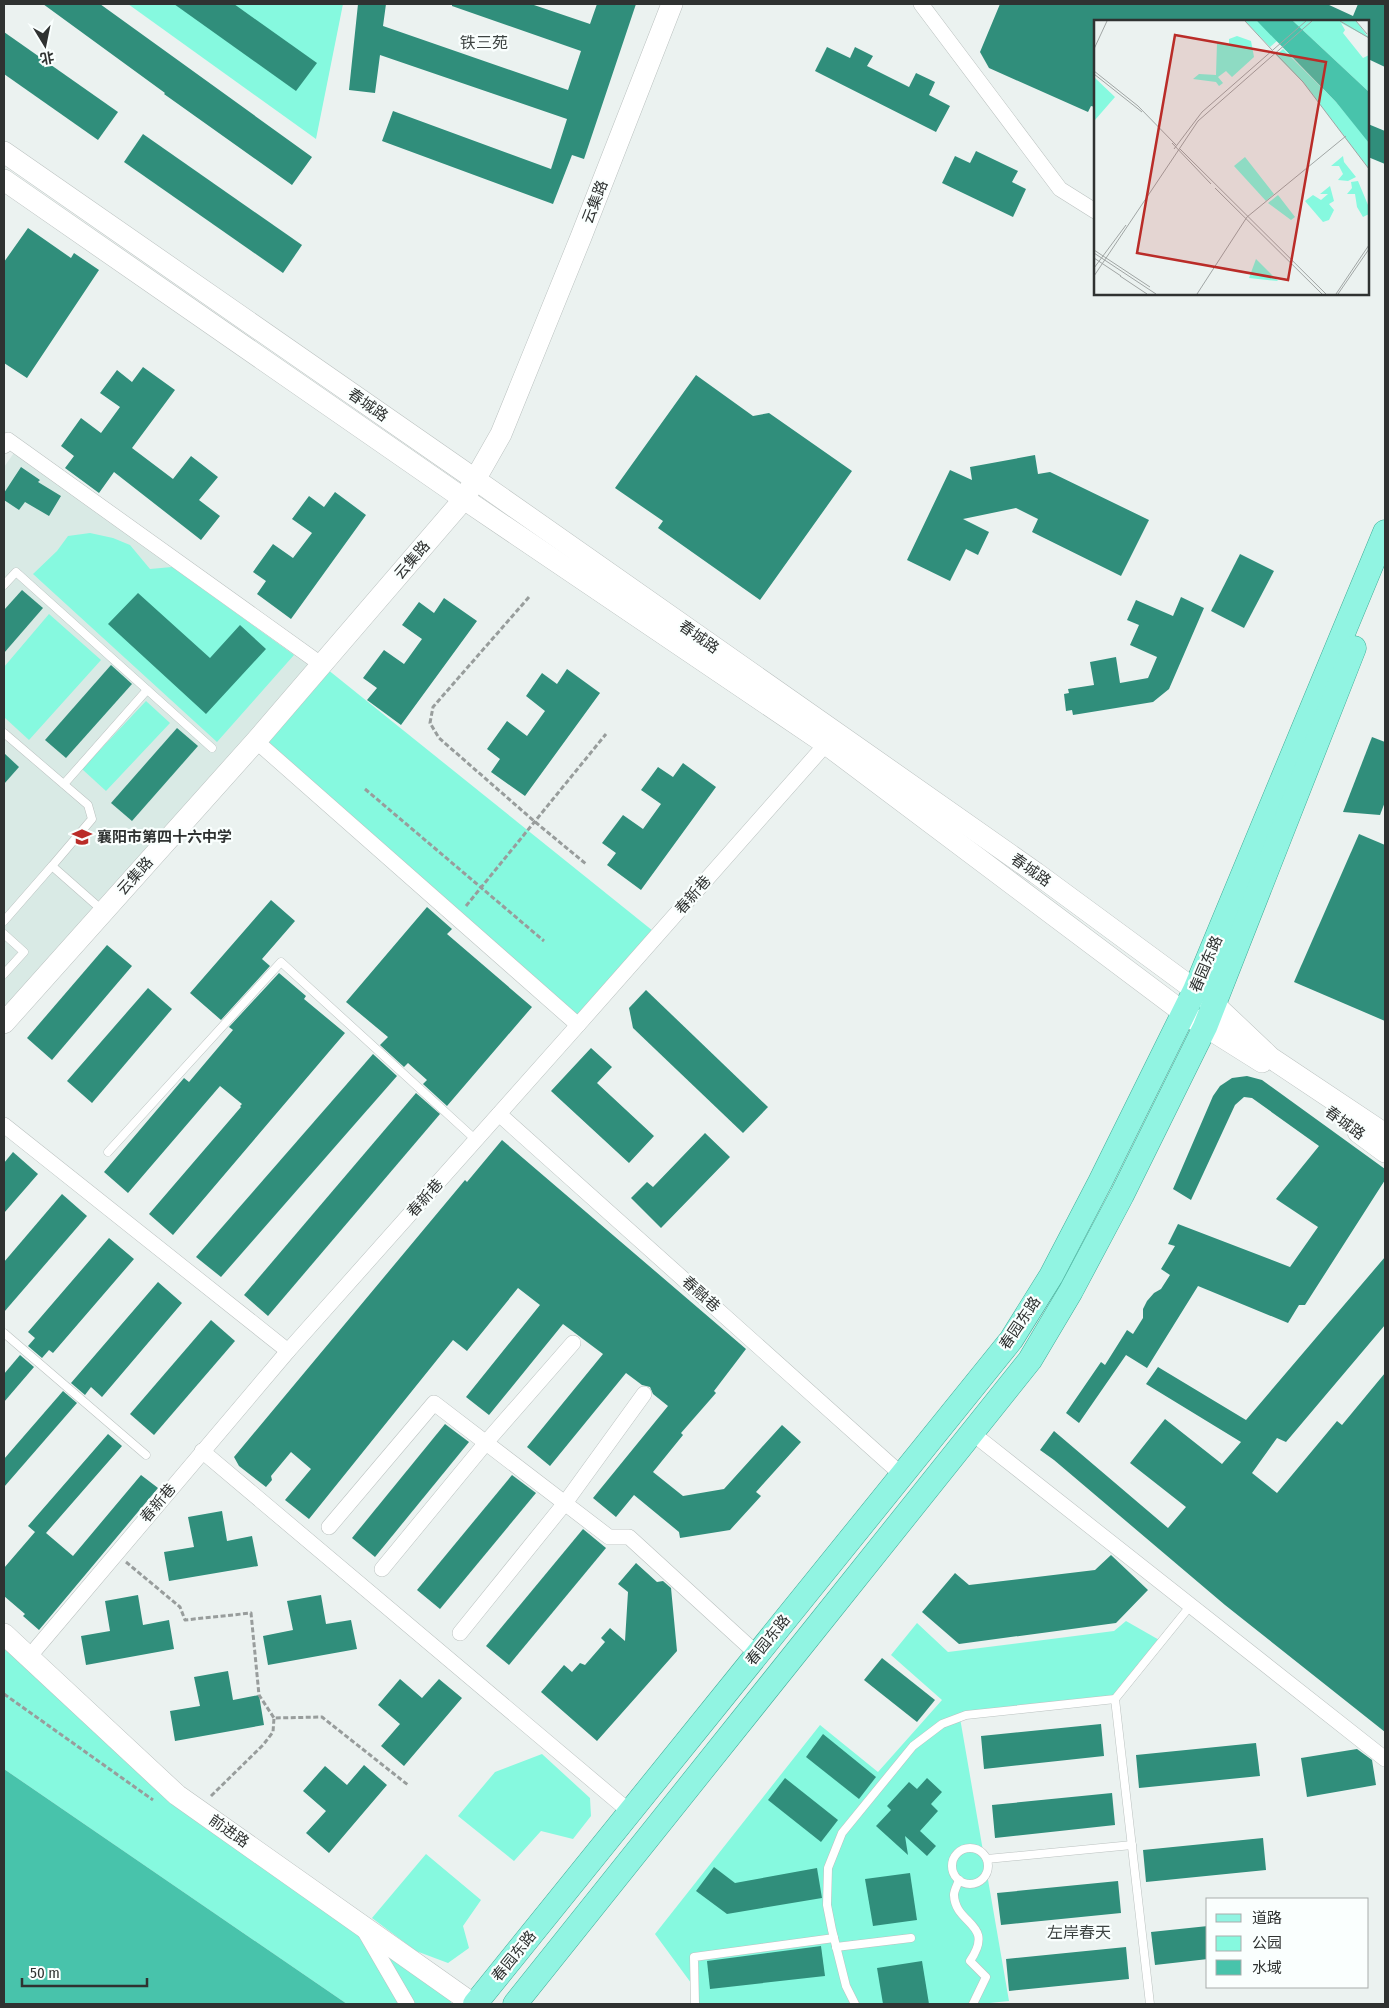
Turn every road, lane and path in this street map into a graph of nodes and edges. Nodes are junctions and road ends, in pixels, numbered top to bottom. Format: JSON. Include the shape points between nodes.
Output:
{"nodes":[{"id":1,"x":672,"y":4,"type":"edge"},
{"id":2,"x":921,"y":4,"type":"edge"},
{"id":3,"x":4,"y":152,"type":"edge"},
{"id":4,"x":4,"y":180,"type":"edge"},
{"id":5,"x":1094,"y":210,"type":"edge"},
{"id":6,"x":4,"y":446,"type":"edge"},
{"id":7,"x":476,"y":480,"type":"junction"},
{"id":8,"x":464,"y":499,"type":"junction"},
{"id":9,"x":1385,"y":532,"type":"edge"},
{"id":10,"x":1385,"y":570,"type":"edge"},
{"id":11,"x":4,"y":585,"type":"edge"},
{"id":12,"x":529,"y":597,"type":"dead end"},
{"id":13,"x":322,"y":665,"type":"junction"},
{"id":14,"x":147,"y":690,"type":"junction"},
{"id":15,"x":4,"y":733,"type":"edge"},
{"id":16,"x":606,"y":734,"type":"dead end"},
{"id":17,"x":256,"y":741,"type":"junction"},
{"id":18,"x":826,"y":744,"type":"junction"},
{"id":19,"x":212,"y":748,"type":"dead end"},
{"id":20,"x":64,"y":784,"type":"junction"},
{"id":21,"x":365,"y":789,"type":"dead end"},
{"id":22,"x":534,"y":821,"type":"junction"},
{"id":23,"x":586,"y":864,"type":"dead end"},
{"id":24,"x":52,"y":866,"type":"junction"},
{"id":25,"x":482,"y":887,"type":"junction"},
{"id":26,"x":103,"y":912,"type":"junction"},
{"id":27,"x":456,"y":918,"type":"junction"},
{"id":28,"x":4,"y":921,"type":"edge"},
{"id":29,"x":4,"y":934,"type":"edge"},
{"id":30,"x":544,"y":941,"type":"dead end"},
{"id":31,"x":4,"y":974,"type":"edge"},
{"id":32,"x":1195,"y":990,"type":"junction"},
{"id":33,"x":1214,"y":1004,"type":"junction"},
{"id":34,"x":1184,"y":1013,"type":"junction"},
{"id":35,"x":4,"y":1023,"type":"edge"},
{"id":36,"x":578,"y":1026,"type":"junction"},
{"id":37,"x":1206,"y":1027,"type":"junction"},
{"id":38,"x":500,"y":1114,"type":"junction"},
{"id":39,"x":4,"y":1125,"type":"edge"},
{"id":40,"x":1385,"y":1134,"type":"edge"},
{"id":41,"x":476,"y":1140,"type":"junction"},
{"id":42,"x":108,"y":1152,"type":"dead end"},
{"id":43,"x":1385,"y":1152,"type":"edge"},
{"id":44,"x":4,"y":1333,"type":"edge"},
{"id":45,"x":573,"y":1344,"type":"dead end"},
{"id":46,"x":288,"y":1351,"type":"junction"},
{"id":47,"x":644,"y":1394,"type":"dead end"},
{"id":48,"x":972,"y":1433,"type":"junction"},
{"id":49,"x":487,"y":1443,"type":"junction"},
{"id":50,"x":202,"y":1451,"type":"junction"},
{"id":51,"x":146,"y":1455,"type":"dead end"},
{"id":52,"x":902,"y":1475,"type":"junction"},
{"id":53,"x":565,"y":1503,"type":"junction"},
{"id":54,"x":329,"y":1527,"type":"dead end"},
{"id":55,"x":116,"y":1554,"type":"junction"},
{"id":56,"x":382,"y":1569,"type":"dead end"},
{"id":57,"x":1191,"y":1605,"type":"junction"},
{"id":58,"x":460,"y":1633,"type":"dead end"},
{"id":59,"x":4,"y":1634,"type":"edge"},
{"id":60,"x":757,"y":1654,"type":"junction"},
{"id":61,"x":29,"y":1656,"type":"junction"},
{"id":62,"x":1115,"y":1699,"type":"junction"},
{"id":63,"x":274,"y":1718,"type":"junction"},
{"id":64,"x":1385,"y":1759,"type":"edge"},
{"id":65,"x":408,"y":1785,"type":"dead end"},
{"id":66,"x":198,"y":1809,"type":"junction"},
{"id":67,"x":630,"y":1812,"type":"junction"},
{"id":68,"x":1132,"y":1845,"type":"junction"},
{"id":69,"x":987,"y":1859,"type":"junction"},
{"id":70,"x":959,"y":1880,"type":"junction"},
{"id":71,"x":361,"y":1925,"type":"junction"},
{"id":72,"x":834,"y":1938,"type":"junction"},
{"id":73,"x":911,"y":1938,"type":"dead end"},
{"id":74,"x":836,"y":1947,"type":"junction"},
{"id":75,"x":407,"y":2004,"type":"edge"},
{"id":76,"x":474,"y":2004,"type":"edge"},
{"id":77,"x":515,"y":2004,"type":"edge"},
{"id":78,"x":695,"y":2004,"type":"edge"},
{"id":79,"x":855,"y":2004,"type":"edge"},
{"id":80,"x":973,"y":2004,"type":"edge"},
{"id":81,"x":1150,"y":2004,"type":"edge"}],
"edges":[{"from":1,"to":7,"type":"street","name":"云集路","via":[[501,434]]},
{"from":2,"to":5,"type":"street","via":[[1060,189]]},
{"from":3,"to":7,"type":"street","name":"春城路"},
{"from":4,"to":8,"type":"street","name":"春城路"},
{"from":6,"to":13,"type":"street","via":[[8,440]]},
{"from":7,"to":8,"type":"street","name":"云集路"},
{"from":7,"to":32,"type":"street","name":"春城路","via":[[1036,873]]},
{"from":8,"to":13,"type":"street","name":"云集路"},
{"from":8,"to":18,"type":"street","name":"春城路"},
{"from":9,"to":32,"type":"main road","name":"春园东路"},
{"from":10,"to":33,"type":"main road","name":"春园东路"},
{"from":11,"to":14,"type":"lane","via":[[16,572]]},
{"from":12,"to":22,"type":"path","via":[[433,707],[430,723],[439,738]]},
{"from":13,"to":17,"type":"street","name":"云集路"},
{"from":14,"to":19,"type":"lane"},
{"from":14,"to":20,"type":"lane"},
{"from":15,"to":20,"type":"lane"},
{"from":16,"to":22,"type":"path"},
{"from":17,"to":26,"type":"street","name":"云集路"},
{"from":17,"to":27,"type":"street"},
{"from":18,"to":34,"type":"street","name":"春城路"},
{"from":18,"to":36,"type":"street","name":"春新巷"},
{"from":20,"to":24,"type":"lane","via":[[88,805],[92,819]]},
{"from":21,"to":25,"type":"path"},
{"from":22,"to":23,"type":"path"},
{"from":22,"to":25,"type":"path"},
{"from":24,"to":26,"type":"lane"},
{"from":24,"to":28,"type":"lane"},
{"from":25,"to":27,"type":"path"},
{"from":25,"to":30,"type":"path"},
{"from":26,"to":35,"type":"street","name":"云集路"},
{"from":27,"to":36,"type":"street"},
{"from":29,"to":31,"type":"lane","via":[[24,952]]},
{"from":32,"to":33,"type":"street","name":"春城路"},
{"from":32,"to":34,"type":"main road","name":"春园东路"},
{"from":33,"to":37,"type":"main road","name":"春园东路"},
{"from":33,"to":40,"type":"street","name":"春城路","via":[[1271,1058]]},
{"from":34,"to":37,"type":"street","name":"春城路"},
{"from":34,"to":52,"type":"main road","name":"春园东路","via":[[1051,1276],[1011,1340]]},
{"from":36,"to":38,"type":"street","name":"春新巷"},
{"from":37,"to":43,"type":"street","name":"春城路","via":[[1266,1065]]},
{"from":37,"to":48,"type":"main road","name":"春园东路","via":[[1072,1291],[1030,1360]]},
{"from":38,"to":41,"type":"street","name":"春新巷"},
{"from":38,"to":52,"type":"street","name":"春融巷"},
{"from":39,"to":46,"type":"street"},
{"from":41,"to":42,"type":"lane","via":[[281,962]]},
{"from":41,"to":46,"type":"street","name":"春新巷"},
{"from":44,"to":51,"type":"lane"},
{"from":45,"to":49,"type":"street"},
{"from":46,"to":50,"type":"street","name":"春新巷"},
{"from":47,"to":53,"type":"street"},
{"from":48,"to":57,"type":"street"},
{"from":48,"to":77,"type":"main road","name":"春园东路"},
{"from":49,"to":53,"type":"street"},
{"from":49,"to":54,"type":"street","via":[[434,1403]]},
{"from":49,"to":56,"type":"street"},
{"from":50,"to":55,"type":"street","name":"春新巷"},
{"from":50,"to":67,"type":"street"},
{"from":52,"to":60,"type":"main road","name":"春园东路"},
{"from":53,"to":58,"type":"street"},
{"from":53,"to":60,"type":"street","via":[[609,1536],[629,1537]]},
{"from":55,"to":61,"type":"street","name":"春新巷"},
{"from":55,"to":63,"type":"path","via":[[180,1607],[186,1620],[251,1613],[258,1695]]},
{"from":57,"to":62,"type":"lane"},
{"from":57,"to":64,"type":"street"},
{"from":59,"to":61,"type":"street","name":"前进路"},
{"from":60,"to":67,"type":"main road","name":"春园东路"},
{"from":61,"to":66,"type":"street","name":"前进路","via":[[177,1795]]},
{"from":62,"to":68,"type":"lane"},
{"from":62,"to":72,"type":"lane","via":[[966,1715],[942,1724],[914,1746],[842,1832],[828,1868],[827,1905]]},
{"from":63,"to":65,"type":"path","via":[[322,1717]]},
{"from":63,"to":66,"type":"path","via":[[273,1732],[263,1745]]},
{"from":66,"to":71,"type":"street","name":"前进路"},
{"from":67,"to":76,"type":"main road","name":"春园东路"},
{"from":68,"to":69,"type":"lane"},
{"from":68,"to":81,"type":"lane"},
{"from":69,"to":70,"type":"lane","via":[[987,1870],[981,1880],[970,1884]]},
{"from":69,"to":70,"type":"lane","via":[[979,1850],[961,1850],[952,1865]]},
{"from":70,"to":80,"type":"lane","via":[[954,1894],[958,1909],[979,1936],[978,1950],[970,1961],[986,1977]]},
{"from":71,"to":75,"type":"street"},
{"from":71,"to":76,"type":"street","name":"前进路"},
{"from":72,"to":74,"type":"lane"},
{"from":72,"to":78,"type":"lane","via":[[694,1957]]},
{"from":73,"to":74,"type":"lane"},
{"from":74,"to":79,"type":"lane","via":[[846,1986]]}]}
